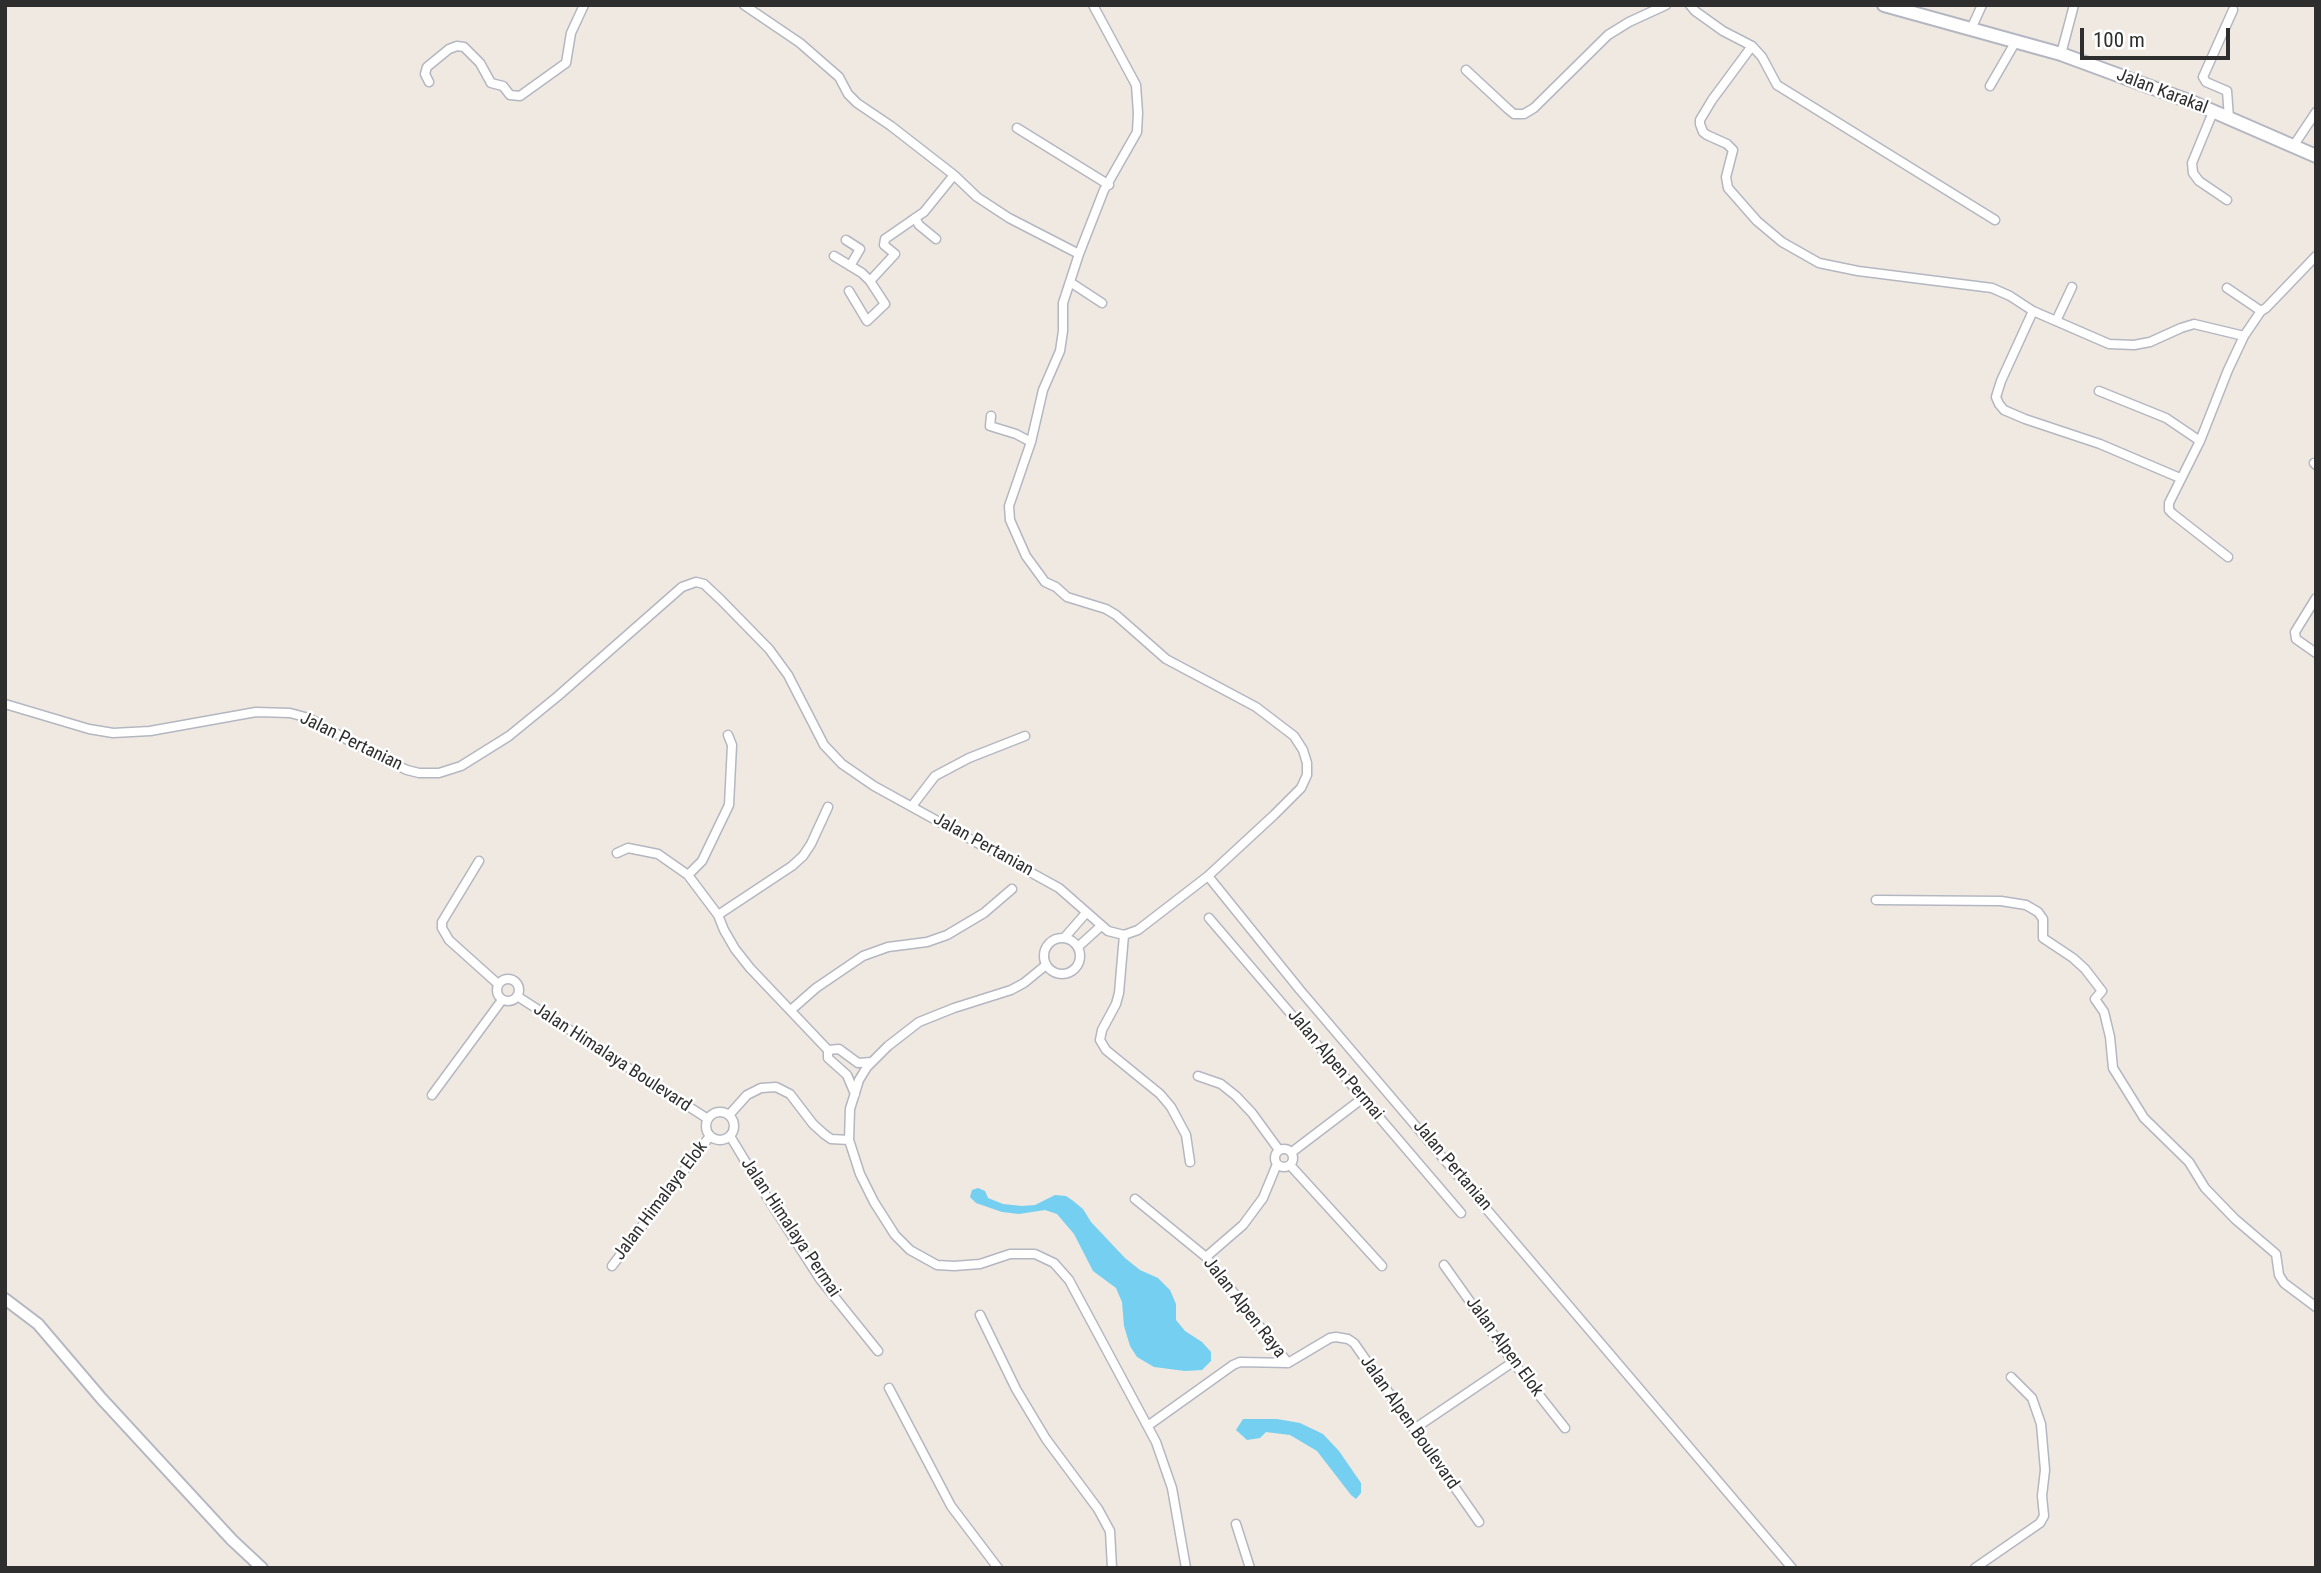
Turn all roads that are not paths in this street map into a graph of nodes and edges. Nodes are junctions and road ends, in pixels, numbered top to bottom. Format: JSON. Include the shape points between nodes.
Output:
{"nodes":[{"id":1,"x":584,"y":5,"type":"edge"},
{"id":2,"x":744,"y":5,"type":"edge"},
{"id":3,"x":1093,"y":5,"type":"edge"},
{"id":4,"x":1666,"y":5,"type":"edge"},
{"id":5,"x":1690,"y":5,"type":"edge"},
{"id":6,"x":1884,"y":5,"type":"edge"},
{"id":7,"x":1982,"y":5,"type":"edge"},
{"id":8,"x":2074,"y":5,"type":"edge"},
{"id":9,"x":2233,"y":10,"type":"dead end"},
{"id":10,"x":1971,"y":29,"type":"junction"},
{"id":11,"x":2015,"y":41,"type":"junction"},
{"id":12,"x":1752,"y":46,"type":"junction"},
{"id":13,"x":2061,"y":54,"type":"junction"},
{"id":14,"x":1466,"y":70,"type":"dead end"},
{"id":15,"x":429,"y":82,"type":"dead end"},
{"id":16,"x":1990,"y":86,"type":"dead end"},
{"id":17,"x":2213,"y":112,"type":"junction"},
{"id":18,"x":2316,"y":112,"type":"edge"},
{"id":19,"x":2229,"y":118,"type":"junction"},
{"id":20,"x":1017,"y":128,"type":"dead end"},
{"id":21,"x":2294,"y":145,"type":"junction"},
{"id":22,"x":2316,"y":156,"type":"edge"},
{"id":23,"x":954,"y":175,"type":"junction"},
{"id":24,"x":1109,"y":185,"type":"junction"},
{"id":25,"x":2227,"y":200,"type":"dead end"},
{"id":26,"x":915,"y":218,"type":"junction"},
{"id":27,"x":1995,"y":220,"type":"dead end"},
{"id":28,"x":936,"y":239,"type":"dead end"},
{"id":29,"x":846,"y":240,"type":"dead end"},
{"id":30,"x":1079,"y":254,"type":"junction"},
{"id":31,"x":834,"y":256,"type":"dead end"},
{"id":32,"x":2316,"y":256,"type":"edge"},
{"id":33,"x":850,"y":266,"type":"junction"},
{"id":34,"x":870,"y":281,"type":"junction"},
{"id":35,"x":1070,"y":282,"type":"junction"},
{"id":36,"x":2072,"y":287,"type":"dead end"},
{"id":37,"x":2227,"y":288,"type":"dead end"},
{"id":38,"x":849,"y":291,"type":"dead end"},
{"id":39,"x":1102,"y":303,"type":"dead end"},
{"id":40,"x":2033,"y":311,"type":"junction"},
{"id":41,"x":2261,"y":311,"type":"junction"},
{"id":42,"x":2056,"y":321,"type":"junction"},
{"id":43,"x":2245,"y":337,"type":"junction"},
{"id":44,"x":2099,"y":391,"type":"dead end"},
{"id":45,"x":991,"y":416,"type":"dead end"},
{"id":46,"x":1031,"y":442,"type":"junction"},
{"id":47,"x":2200,"y":442,"type":"junction"},
{"id":48,"x":2180,"y":478,"type":"junction"},
{"id":49,"x":2228,"y":557,"type":"dead end"},
{"id":50,"x":2316,"y":597,"type":"edge"},
{"id":51,"x":2316,"y":653,"type":"edge"},
{"id":52,"x":5,"y":704,"type":"edge"},
{"id":53,"x":727,"y":735,"type":"dead end"},
{"id":54,"x":1025,"y":736,"type":"dead end"},
{"id":55,"x":912,"y":806,"type":"junction"},
{"id":56,"x":828,"y":807,"type":"dead end"},
{"id":57,"x":617,"y":853,"type":"dead end"},
{"id":58,"x":479,"y":861,"type":"dead end"},
{"id":59,"x":688,"y":875,"type":"junction"},
{"id":60,"x":1208,"y":876,"type":"junction"},
{"id":61,"x":1012,"y":889,"type":"dead end"},
{"id":62,"x":1876,"y":900,"type":"dead end"},
{"id":63,"x":1086,"y":913,"type":"junction"},
{"id":64,"x":718,"y":915,"type":"junction"},
{"id":65,"x":1209,"y":918,"type":"dead end"},
{"id":66,"x":1101,"y":926,"type":"junction"},
{"id":67,"x":1124,"y":935,"type":"junction"},
{"id":68,"x":1065,"y":937,"type":"junction"},
{"id":69,"x":1079,"y":946,"type":"junction"},
{"id":70,"x":1046,"y":965,"type":"junction"},
{"id":71,"x":498,"y":984,"type":"junction"},
{"id":72,"x":517,"y":996,"type":"junction"},
{"id":73,"x":502,"y":1000,"type":"junction"},
{"id":74,"x":791,"y":1010,"type":"junction"},
{"id":75,"x":828,"y":1050,"type":"junction"},
{"id":76,"x":871,"y":1062,"type":"junction"},
{"id":77,"x":1198,"y":1076,"type":"dead end"},
{"id":78,"x":855,"y":1094,"type":"junction"},
{"id":79,"x":432,"y":1095,"type":"dead end"},
{"id":80,"x":1363,"y":1098,"type":"junction"},
{"id":81,"x":729,"y":1115,"type":"junction"},
{"id":82,"x":708,"y":1119,"type":"junction"},
{"id":83,"x":710,"y":1136,"type":"junction"},
{"id":84,"x":730,"y":1136,"type":"junction"},
{"id":85,"x":849,"y":1140,"type":"junction"},
{"id":86,"x":1279,"y":1150,"type":"junction"},
{"id":87,"x":1292,"y":1152,"type":"junction"},
{"id":88,"x":1190,"y":1162,"type":"dead end"},
{"id":89,"x":1277,"y":1164,"type":"junction"},
{"id":90,"x":1290,"y":1165,"type":"junction"},
{"id":91,"x":1135,"y":1199,"type":"dead end"},
{"id":92,"x":1461,"y":1213,"type":"dead end"},
{"id":93,"x":1206,"y":1257,"type":"junction"},
{"id":94,"x":1444,"y":1265,"type":"dead end"},
{"id":95,"x":612,"y":1266,"type":"dead end"},
{"id":96,"x":1382,"y":1266,"type":"dead end"},
{"id":97,"x":5,"y":1299,"type":"edge"},
{"id":98,"x":2316,"y":1307,"type":"edge"},
{"id":99,"x":980,"y":1315,"type":"dead end"},
{"id":100,"x":878,"y":1351,"type":"dead end"},
{"id":101,"x":1513,"y":1362,"type":"junction"},
{"id":102,"x":1288,"y":1363,"type":"junction"},
{"id":103,"x":2011,"y":1377,"type":"dead end"},
{"id":104,"x":889,"y":1388,"type":"dead end"},
{"id":105,"x":1149,"y":1425,"type":"junction"},
{"id":106,"x":1565,"y":1428,"type":"dead end"},
{"id":107,"x":1414,"y":1429,"type":"junction"},
{"id":108,"x":1479,"y":1522,"type":"dead end"},
{"id":109,"x":1236,"y":1524,"type":"dead end"},
{"id":110,"x":262,"y":1568,"type":"edge"},
{"id":111,"x":998,"y":1568,"type":"edge"},
{"id":112,"x":1112,"y":1568,"type":"edge"},
{"id":113,"x":1186,"y":1568,"type":"edge"},
{"id":114,"x":1250,"y":1568,"type":"edge"},
{"id":115,"x":1792,"y":1568,"type":"edge"},
{"id":116,"x":1975,"y":1568,"type":"edge"}],
"edges":[{"from":1,"to":15,"type":"street","via":[[571,33],[566,63],[520,96],[491,83],[464,47],[450,49],[427,67]]},
{"from":2,"to":23,"type":"street","via":[[800,43],[839,77],[857,103]]},
{"from":3,"to":24,"type":"street","via":[[1136,86],[1138,101],[1137,132]]},
{"from":4,"to":14,"type":"street","via":[[1608,35],[1524,114],[1514,114]]},
{"from":5,"to":12,"type":"street"},
{"from":6,"to":10,"type":"main road","name":"Jalan Karakal"},
{"from":7,"to":10,"type":"street"},
{"from":8,"to":13,"type":"street"},
{"from":9,"to":19,"type":"street","via":[[2203,77],[2227,91]]},
{"from":10,"to":11,"type":"main road","name":"Jalan Karakal"},
{"from":11,"to":13,"type":"main road","name":"Jalan Karakal"},
{"from":11,"to":16,"type":"street"},
{"from":12,"to":27,"type":"street","via":[[1777,85]]},
{"from":12,"to":40,"type":"street","via":[[1700,120],[1703,132],[1733,150],[1728,188],[1756,220],[1782,242],[1819,263],[1992,288]]},
{"from":13,"to":17,"type":"main road","name":"Jalan Karakal"},
{"from":17,"to":19,"type":"main road","name":"Jalan Karakal"},
{"from":17,"to":25,"type":"street","via":[[2192,163],[2193,173]]},
{"from":18,"to":21,"type":"street"},
{"from":19,"to":21,"type":"main road","name":"Jalan Karakal"},
{"from":20,"to":24,"type":"street"},
{"from":21,"to":22,"type":"main road","name":"Jalan Karakal"},
{"from":23,"to":26,"type":"street"},
{"from":23,"to":30,"type":"street","via":[[1002,214]]},
{"from":24,"to":30,"type":"street"},
{"from":26,"to":28,"type":"street"},
{"from":26,"to":34,"type":"street","via":[[884,239],[884,245],[895,254]]},
{"from":29,"to":33,"type":"street","via":[[860,249]]},
{"from":30,"to":35,"type":"street"},
{"from":31,"to":33,"type":"street"},
{"from":32,"to":41,"type":"street"},
{"from":33,"to":34,"type":"street"},
{"from":34,"to":38,"type":"street","via":[[886,304],[867,321]]},
{"from":35,"to":39,"type":"street"},
{"from":35,"to":46,"type":"street","via":[[1063,303],[1060,351]]},
{"from":36,"to":42,"type":"street"},
{"from":37,"to":41,"type":"street"},
{"from":40,"to":42,"type":"street"},
{"from":40,"to":48,"type":"street","via":[[2001,380],[1998,404],[2025,419]]},
{"from":41,"to":43,"type":"street"},
{"from":42,"to":43,"type":"street","via":[[2109,344],[2150,342],[2194,324]]},
{"from":43,"to":47,"type":"street"},
{"from":44,"to":47,"type":"street","via":[[2166,418]]},
{"from":45,"to":46,"type":"street","via":[[990,426]]},
{"from":46,"to":60,"type":"street","via":[[1009,506],[1010,520],[1026,556],[1045,582],[1067,597],[1116,615],[1166,659],[1256,707],[1294,736],[1303,750],[1307,775],[1301,788]]},
{"from":47,"to":48,"type":"street"},
{"from":48,"to":49,"type":"street","via":[[2169,510]]},
{"from":50,"to":51,"type":"street","via":[[2295,632],[2296,639]]},
{"from":52,"to":55,"type":"street","name":"Jalan Pertanian","via":[[113,733],[150,732],[256,712],[290,713],[309,718],[407,770],[439,773],[461,766],[509,736],[682,587],[696,582],[704,584],[769,649],[833,756]]},
{"from":53,"to":59,"type":"street","via":[[732,745],[729,805],[702,861]]},
{"from":54,"to":55,"type":"street","via":[[935,776]]},
{"from":55,"to":63,"type":"street","name":"Jalan Pertanian","via":[[1052,884]]},
{"from":56,"to":64,"type":"street","via":[[803,856]]},
{"from":57,"to":59,"type":"street","via":[[628,848],[659,854]]},
{"from":58,"to":71,"type":"street","via":[[442,928],[449,940]]},
{"from":59,"to":64,"type":"street"},
{"from":60,"to":67,"type":"street","via":[[1138,930]]},
{"from":60,"to":115,"type":"street","name":"Jalan Pertanian"},
{"from":61,"to":74,"type":"street","via":[[947,935],[863,956]]},
{"from":62,"to":98,"type":"street","via":[[2001,901],[2038,912],[2043,919],[2043,938],[2073,958],[2102,991],[2095,999],[2104,1012],[2113,1068],[2144,1118],[2189,1161],[2205,1188],[2235,1219],[2276,1254],[2284,1283]]},
{"from":63,"to":66,"type":"street","name":"Jalan Pertanian"},
{"from":63,"to":68,"type":"street"},
{"from":64,"to":74,"type":"street","via":[[735,949]]},
{"from":65,"to":80,"type":"street","name":"Jalan Alpen Permai"},
{"from":66,"to":67,"type":"street","name":"Jalan Pertanian"},
{"from":66,"to":69,"type":"street"},
{"from":67,"to":88,"type":"street","via":[[1119,993],[1100,1040],[1171,1107],[1186,1135]]},
{"from":68,"to":69,"type":"street"},
{"from":68,"to":70,"type":"street","via":[[1047,945]]},
{"from":69,"to":70,"type":"street","via":[[1080,961],[1074,970],[1059,974]]},
{"from":70,"to":76,"type":"street","via":[[1011,990],[919,1022]]},
{"from":71,"to":72,"type":"street","via":[[505,979],[514,981]]},
{"from":71,"to":73,"type":"street"},
{"from":72,"to":73,"type":"street"},
{"from":72,"to":82,"type":"street","name":"Jalan Himalaya Boulevard"},
{"from":73,"to":79,"type":"street"},
{"from":74,"to":75,"type":"street"},
{"from":75,"to":76,"type":"street","via":[[839,1049],[858,1063]]},
{"from":75,"to":78,"type":"street","via":[[828,1058],[847,1075]]},
{"from":76,"to":78,"type":"street"},
{"from":77,"to":86,"type":"street","via":[[1221,1084],[1236,1096]]},
{"from":78,"to":85,"type":"street"},
{"from":80,"to":87,"type":"street"},
{"from":80,"to":92,"type":"street","name":"Jalan Alpen Permai"},
{"from":81,"to":82,"type":"street","via":[[715,1113]]},
{"from":81,"to":84,"type":"street","via":[[734,1123]]},
{"from":81,"to":85,"type":"street","via":[[747,1095],[776,1087],[790,1094],[824,1134]]},
{"from":82,"to":83,"type":"street"},
{"from":83,"to":84,"type":"street","via":[[722,1140]]},
{"from":83,"to":95,"type":"street","name":"Jalan Himalaya Elok"},
{"from":84,"to":100,"type":"street","name":"Jalan Himalaya Permai","via":[[820,1279]]},
{"from":85,"to":105,"type":"street","via":[[860,1174],[886,1222],[910,1250],[937,1265],[962,1266],[1010,1254],[1034,1254],[1061,1270]]},
{"from":86,"to":87,"type":"street"},
{"from":86,"to":89,"type":"street"},
{"from":87,"to":90,"type":"street"},
{"from":89,"to":90,"type":"street"},
{"from":89,"to":93,"type":"street","via":[[1243,1225]]},
{"from":90,"to":96,"type":"street"},
{"from":91,"to":93,"type":"street","name":"Jalan Alpen Raya"},
{"from":93,"to":102,"type":"street","name":"Jalan Alpen Raya"},
{"from":94,"to":101,"type":"street","name":"Jalan Alpen Elok"},
{"from":97,"to":110,"type":"street","via":[[38,1324],[101,1398]]},
{"from":99,"to":112,"type":"street","via":[[1046,1439],[1110,1531]]},
{"from":101,"to":106,"type":"street","name":"Jalan Alpen Elok"},
{"from":101,"to":107,"type":"street"},
{"from":102,"to":105,"type":"street","via":[[1240,1362]]},
{"from":102,"to":107,"type":"street","name":"Jalan Alpen Boulevard","via":[[1330,1338],[1348,1339]]},
{"from":103,"to":116,"type":"street","via":[[2032,1398],[2041,1424],[2044,1516]]},
{"from":104,"to":111,"type":"street","via":[[951,1506]]},
{"from":105,"to":113,"type":"street","via":[[1167,1470]]},
{"from":107,"to":108,"type":"street","name":"Jalan Alpen Boulevard"},
{"from":109,"to":114,"type":"street"}]}
